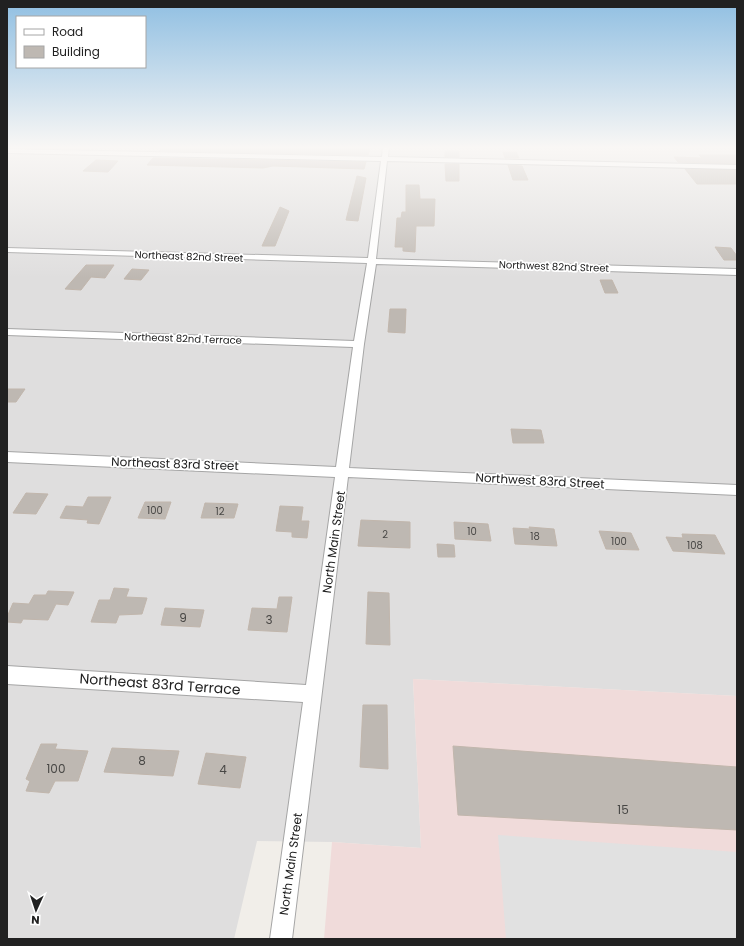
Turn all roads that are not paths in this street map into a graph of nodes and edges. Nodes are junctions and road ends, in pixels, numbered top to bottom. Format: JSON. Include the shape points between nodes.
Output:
{"nodes":[{"id":1,"x":380,"y":190,"type":"edge"},
{"id":2,"x":7,"y":250,"type":"edge"},
{"id":3,"x":372,"y":261,"type":"junction"},
{"id":4,"x":737,"y":272,"type":"edge"},
{"id":5,"x":7,"y":332,"type":"edge"},
{"id":6,"x":359,"y":344,"type":"junction"},
{"id":7,"x":7,"y":457,"type":"edge"},
{"id":8,"x":344,"y":472,"type":"junction"},
{"id":9,"x":737,"y":490,"type":"edge"},
{"id":10,"x":7,"y":675,"type":"edge"},
{"id":11,"x":313,"y":694,"type":"junction"},
{"id":12,"x":281,"y":939,"type":"edge"}],
"edges":[{"from":1,"to":3,"type":"street","name":"North Main Street"},
{"from":2,"to":3,"type":"street","name":"Northeast 82nd Street"},
{"from":3,"to":4,"type":"street","name":"Northwest 82nd Street"},
{"from":3,"to":6,"type":"street","name":"North Main Street"},
{"from":5,"to":6,"type":"street","name":"Northeast 82nd Terrace"},
{"from":6,"to":8,"type":"street","name":"North Main Street"},
{"from":7,"to":8,"type":"street","name":"Northeast 83rd Street"},
{"from":8,"to":9,"type":"street","name":"Northwest 83rd Street"},
{"from":8,"to":11,"type":"street","name":"North Main Street"},
{"from":10,"to":11,"type":"street","name":"Northeast 83rd Terrace"},
{"from":11,"to":12,"type":"street","name":"North Main Street"}]}
